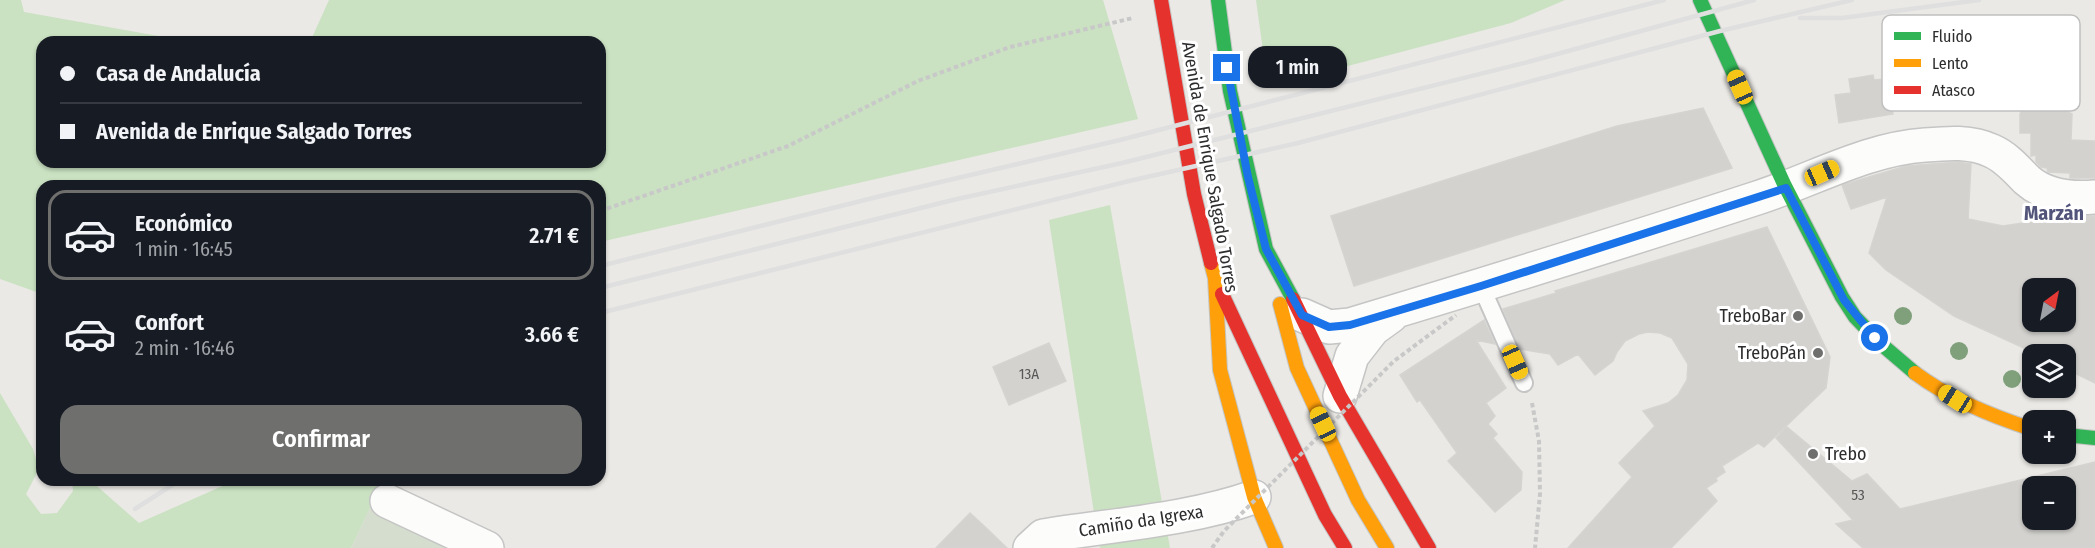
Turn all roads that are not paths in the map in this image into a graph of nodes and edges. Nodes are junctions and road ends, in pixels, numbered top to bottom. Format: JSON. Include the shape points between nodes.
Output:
{"nodes":[{"id":1,"x":1218,"y":0,"type":"edge"},
{"id":2,"x":1700,"y":0,"type":"edge"},
{"id":3,"x":1163,"y":4,"type":"edge"},
{"id":4,"x":1786,"y":188,"type":"junction"},
{"id":5,"x":2095,"y":197,"type":"edge"},
{"id":6,"x":1266,"y":249,"type":"junction"},
{"id":7,"x":1215,"y":278,"type":"junction"},
{"id":8,"x":1481,"y":286,"type":"junction"},
{"id":9,"x":1397,"y":311,"type":"junction"},
{"id":10,"x":1302,"y":315,"type":"junction"},
{"id":11,"x":1524,"y":383,"type":"road end"},
{"id":12,"x":1340,"y":396,"type":"junction"},
{"id":13,"x":2022,"y":426,"type":"edge"},
{"id":14,"x":2076,"y":436,"type":"edge"},
{"id":15,"x":2095,"y":438,"type":"edge"},
{"id":16,"x":1254,"y":497,"type":"junction"},
{"id":17,"x":387,"y":501,"type":"dead end"},
{"id":18,"x":1402,"y":503,"type":"junction"},
{"id":19,"x":486,"y":548,"type":"edge"},
{"id":20,"x":1030,"y":548,"type":"edge"},
{"id":21,"x":1276,"y":548,"type":"edge"},
{"id":22,"x":1345,"y":548,"type":"edge"},
{"id":23,"x":1387,"y":548,"type":"edge"},
{"id":24,"x":1429,"y":548,"type":"edge"},
{"id":25,"x":1438,"y":548,"type":"edge"}],
"edges":[{"from":1,"to":6,"type":"main road","name":"Avenida de Enrique Salgado Torres","via":[[1230,91]]},
{"from":2,"to":4,"type":"main road"},
{"from":3,"to":7,"type":"main road","name":"Avenida de Enrique Salgado Torres","via":[[1194,194]]},
{"from":4,"to":5,"type":"street","via":[[1888,149],[1970,143],[1994,151],[2051,195]]},
{"from":4,"to":8,"type":"street"},
{"from":4,"to":13,"type":"main road","via":[[1844,300],[1886,350],[1955,399]]},
{"from":6,"to":10,"type":"main road","name":"Avenida de Enrique Salgado Torres"},
{"from":6,"to":23,"type":"main road","via":[[1297,368],[1358,500]]},
{"from":7,"to":16,"type":"main road","name":"Avenida de Enrique Salgado Torres","via":[[1220,370]]},
{"from":7,"to":22,"type":"main road","via":[[1325,515]]},
{"from":8,"to":9,"type":"street"},
{"from":8,"to":11,"type":"lane"},
{"from":9,"to":10,"type":"street","via":[[1329,327]]},
{"from":9,"to":12,"type":"street","via":[[1373,329],[1352,356]]},
{"from":10,"to":12,"type":"main road","name":"Avenida de Enrique Salgado Torres"},
{"from":12,"to":18,"type":"main road","name":"Avenida de Enrique Salgado Torres"},
{"from":14,"to":15,"type":"main road"},
{"from":16,"to":20,"type":"street","name":"Camiño da Igrexa","via":[[1229,506],[1043,536]]},
{"from":16,"to":21,"type":"main road","name":"Avenida de Enrique Salgado Torres"},
{"from":17,"to":19,"type":"street"},
{"from":18,"to":24,"type":"main road","name":"Avenida de Enrique Salgado Torres"},
{"from":18,"to":25,"type":"main road","name":"Avenida de Enrique Salgado Torres"}]}
